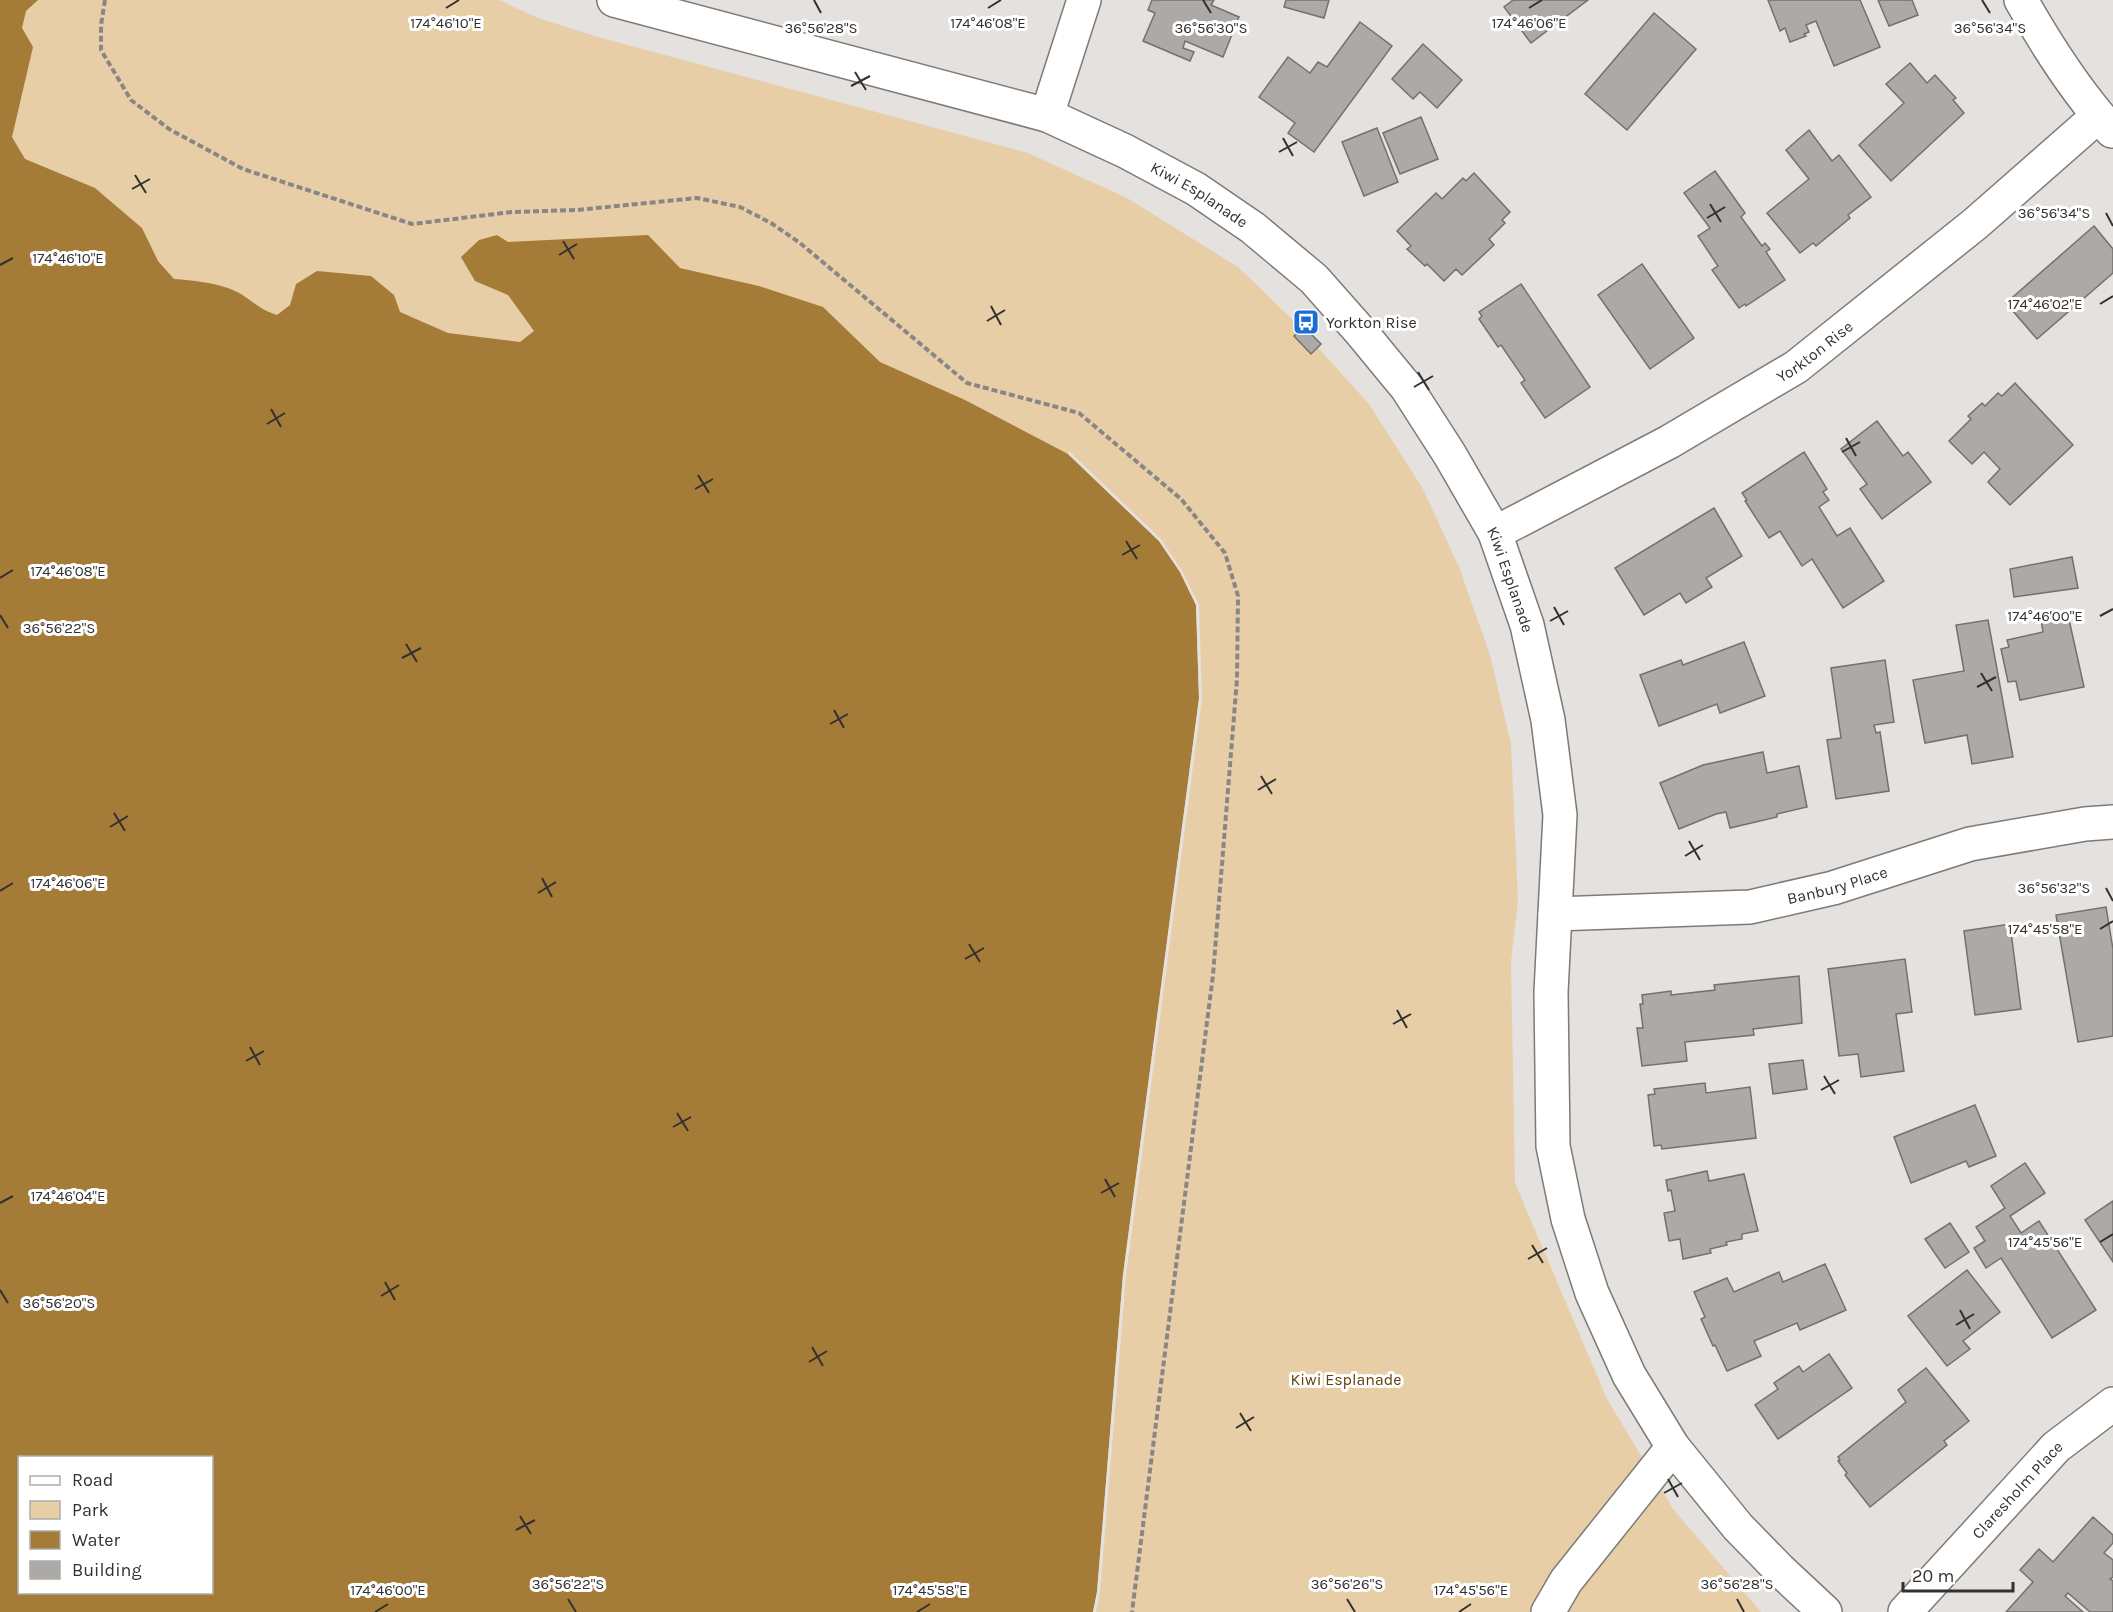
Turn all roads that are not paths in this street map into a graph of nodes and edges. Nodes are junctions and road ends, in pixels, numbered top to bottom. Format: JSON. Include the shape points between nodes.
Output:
{"nodes":[{"id":1,"x":614,"y":0,"type":"edge"},
{"id":2,"x":1084,"y":0,"type":"edge"},
{"id":3,"x":2021,"y":0,"type":"edge"},
{"id":4,"x":1047,"y":115,"type":"junction"},
{"id":5,"x":2105,"y":124,"type":"edge"},
{"id":6,"x":1495,"y":533,"type":"junction"},
{"id":7,"x":2113,"y":822,"type":"edge"},
{"id":8,"x":1555,"y":914,"type":"junction"},
{"id":9,"x":2113,"y":1404,"type":"edge"},
{"id":10,"x":1673,"y":1447,"type":"junction"},
{"id":11,"x":1548,"y":1612,"type":"edge"},
{"id":12,"x":1825,"y":1612,"type":"edge"},
{"id":13,"x":1905,"y":1612,"type":"edge"}],
"edges":[{"from":1,"to":4,"type":"street","name":"Kiwi Esplanade"},
{"from":2,"to":4,"type":"street"},
{"from":3,"to":5,"type":"street","via":[[2042,38]]},
{"from":4,"to":6,"type":"street","name":"Kiwi Esplanade","via":[[1196,189],[1253,228],[1314,279],[1407,388]]},
{"from":5,"to":6,"type":"street","name":"Yorkton Rise","via":[[1796,367],[1669,442]]},
{"from":6,"to":8,"type":"street","name":"Kiwi Esplanade","via":[[1527,625],[1548,720],[1560,815]]},
{"from":7,"to":8,"type":"street","name":"Banbury Place","via":[[1970,844],[1833,888],[1750,907]]},
{"from":8,"to":10,"type":"street","name":"Kiwi Esplanade","via":[[1551,992],[1553,1146],[1568,1219],[1610,1334],[1629,1375]]},
{"from":9,"to":13,"type":"street","name":"Claresholm Place","via":[[2056,1447]]},
{"from":10,"to":11,"type":"street","via":[[1566,1581]]},
{"from":10,"to":12,"type":"street","name":"Kiwi Esplanade","via":[[1738,1527]]}]}
